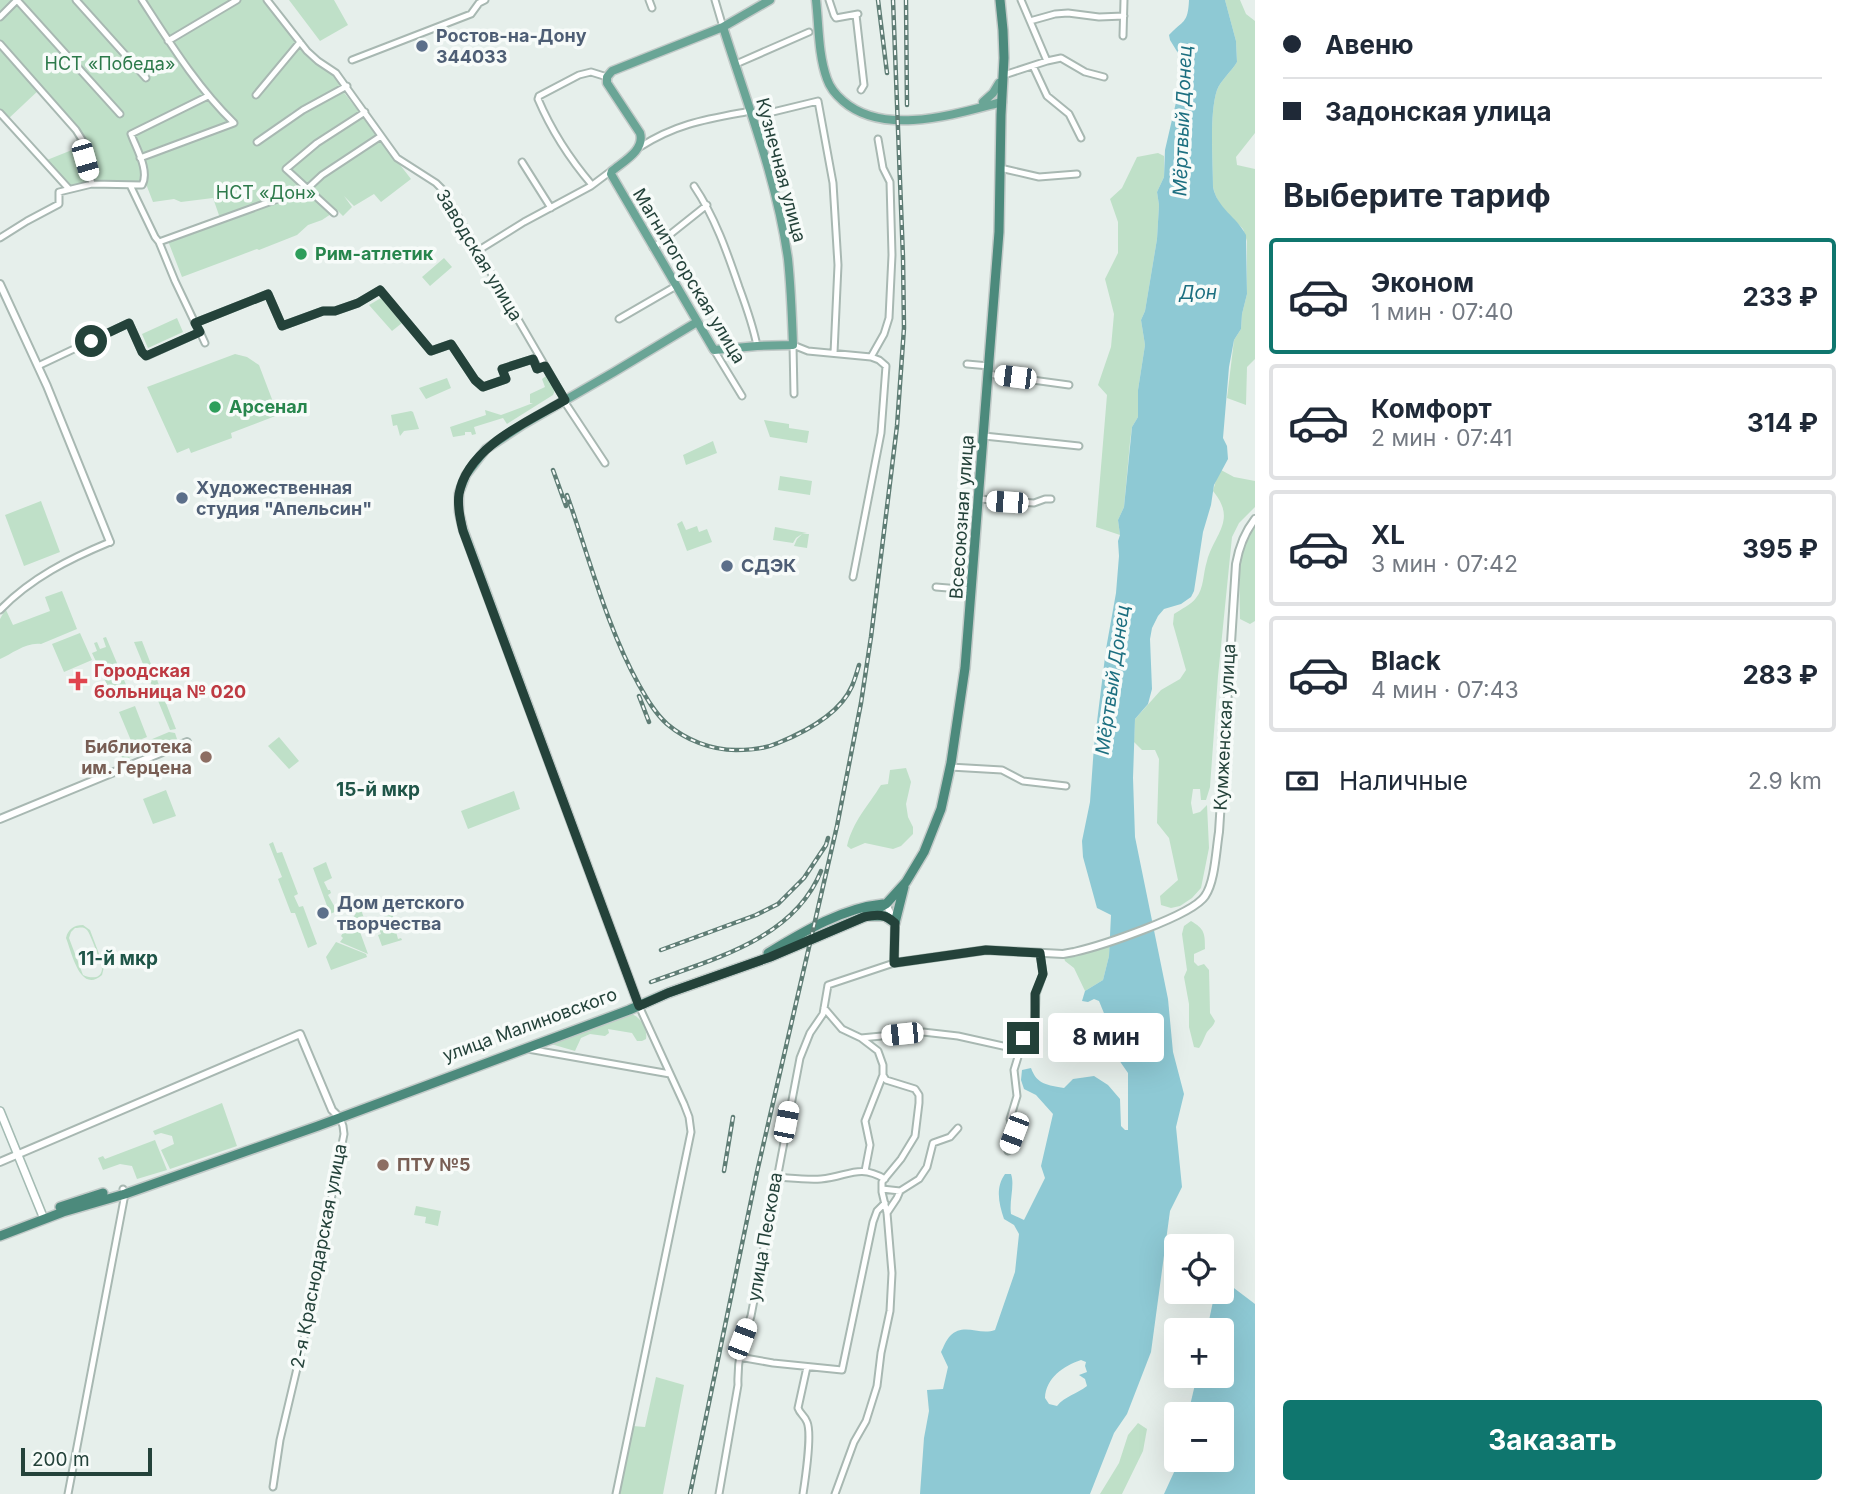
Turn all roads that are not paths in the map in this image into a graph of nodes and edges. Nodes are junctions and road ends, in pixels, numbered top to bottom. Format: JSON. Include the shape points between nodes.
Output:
{"nodes":[{"id":1,"x":17,"y":0,"type":"edge"},
{"id":2,"x":76,"y":0,"type":"edge"},
{"id":3,"x":142,"y":0,"type":"edge"},
{"id":4,"x":237,"y":0,"type":"edge"},
{"id":5,"x":267,"y":0,"type":"edge"},
{"id":6,"x":485,"y":0,"type":"edge"},
{"id":7,"x":649,"y":0,"type":"edge"},
{"id":8,"x":715,"y":0,"type":"edge"},
{"id":9,"x":770,"y":0,"type":"edge"},
{"id":10,"x":818,"y":0,"type":"edge"},
{"id":11,"x":829,"y":0,"type":"edge"},
{"id":12,"x":994,"y":0,"type":"edge"},
{"id":13,"x":1000,"y":0,"type":"edge"},
{"id":14,"x":1021,"y":0,"type":"edge"},
{"id":15,"x":1124,"y":0,"type":"edge"},
{"id":16,"x":652,"y":8,"type":"dead end"},
{"id":17,"x":1124,"y":16,"type":"junction"},
{"id":18,"x":0,"y":17,"type":"edge"},
{"id":19,"x":1030,"y":21,"type":"junction"},
{"id":20,"x":723,"y":27,"type":"junction"},
{"id":21,"x":809,"y":32,"type":"dead end"},
{"id":22,"x":1123,"y":36,"type":"dead end"},
{"id":23,"x":168,"y":41,"type":"junction"},
{"id":24,"x":300,"y":42,"type":"junction"},
{"id":25,"x":0,"y":44,"type":"edge"},
{"id":26,"x":352,"y":60,"type":"dead end"},
{"id":27,"x":1047,"y":61,"type":"junction"},
{"id":28,"x":736,"y":64,"type":"junction"},
{"id":29,"x":1032,"y":66,"type":"junction"},
{"id":30,"x":607,"y":77,"type":"junction"},
{"id":31,"x":1104,"y":77,"type":"dead end"},
{"id":32,"x":146,"y":78,"type":"dead end"},
{"id":33,"x":1001,"y":79,"type":"junction"},
{"id":34,"x":347,"y":86,"type":"junction"},
{"id":35,"x":861,"y":90,"type":"dead end"},
{"id":36,"x":256,"y":95,"type":"dead end"},
{"id":37,"x":208,"y":96,"type":"junction"},
{"id":38,"x":1000,"y":99,"type":"junction"},
{"id":39,"x":983,"y":104,"type":"junction"},
{"id":40,"x":365,"y":112,"type":"junction"},
{"id":41,"x":0,"y":113,"type":"edge"},
{"id":42,"x":120,"y":114,"type":"dead end"},
{"id":43,"x":751,"y":114,"type":"junction"},
{"id":44,"x":1001,"y":115,"type":"junction"},
{"id":45,"x":381,"y":135,"type":"junction"},
{"id":46,"x":1081,"y":138,"type":"dead end"},
{"id":47,"x":878,"y":139,"type":"dead end"},
{"id":48,"x":257,"y":142,"type":"dead end"},
{"id":49,"x":640,"y":147,"type":"junction"},
{"id":50,"x":140,"y":158,"type":"junction"},
{"id":51,"x":522,"y":162,"type":"dead end"},
{"id":52,"x":999,"y":168,"type":"junction"},
{"id":53,"x":612,"y":171,"type":"junction"},
{"id":54,"x":1077,"y":174,"type":"dead end"},
{"id":55,"x":92,"y":184,"type":"junction"},
{"id":56,"x":130,"y":185,"type":"junction"},
{"id":57,"x":592,"y":185,"type":"junction"},
{"id":58,"x":694,"y":186,"type":"dead end"},
{"id":59,"x":308,"y":188,"type":"junction"},
{"id":60,"x":69,"y":189,"type":"junction"},
{"id":61,"x":707,"y":205,"type":"junction"},
{"id":62,"x":551,"y":208,"type":"junction"},
{"id":63,"x":334,"y":213,"type":"dead end"},
{"id":64,"x":0,"y":238,"type":"edge"},
{"id":65,"x":159,"y":242,"type":"junction"},
{"id":66,"x":653,"y":248,"type":"junction"},
{"id":67,"x":479,"y":250,"type":"junction"},
{"id":68,"x":0,"y":284,"type":"edge"},
{"id":69,"x":676,"y":286,"type":"junction"},
{"id":70,"x":619,"y":319,"type":"dead end"},
{"id":71,"x":696,"y":321,"type":"junction"},
{"id":72,"x":195,"y":323,"type":"junction"},
{"id":73,"x":200,"y":332,"type":"junction"},
{"id":74,"x":205,"y":343,"type":"dead end"},
{"id":75,"x":757,"y":345,"type":"junction"},
{"id":76,"x":793,"y":345,"type":"junction"},
{"id":77,"x":714,"y":350,"type":"junction"},
{"id":78,"x":834,"y":353,"type":"junction"},
{"id":79,"x":872,"y":357,"type":"junction"},
{"id":80,"x":967,"y":364,"type":"dead end"},
{"id":81,"x":38,"y":366,"type":"junction"},
{"id":82,"x":545,"y":366,"type":"junction"},
{"id":83,"x":989,"y":370,"type":"junction"},
{"id":84,"x":1069,"y":385,"type":"dead end"},
{"id":85,"x":794,"y":394,"type":"dead end"},
{"id":86,"x":742,"y":396,"type":"dead end"},
{"id":87,"x":564,"y":401,"type":"junction"},
{"id":88,"x":984,"y":436,"type":"junction"},
{"id":89,"x":1079,"y":446,"type":"dead end"},
{"id":90,"x":605,"y":463,"type":"dead end"},
{"id":91,"x":979,"y":499,"type":"junction"},
{"id":92,"x":1051,"y":499,"type":"dead end"},
{"id":93,"x":1255,"y":519,"type":"edge"},
{"id":94,"x":110,"y":542,"type":"joint"},
{"id":95,"x":853,"y":577,"type":"dead end"},
{"id":96,"x":936,"y":587,"type":"dead end"},
{"id":97,"x":972,"y":590,"type":"junction"},
{"id":98,"x":0,"y":610,"type":"edge"},
{"id":99,"x":187,"y":742,"type":"dead end"},
{"id":100,"x":950,"y":766,"type":"junction"},
{"id":101,"x":1066,"y":786,"type":"dead end"},
{"id":102,"x":0,"y":820,"type":"edge"},
{"id":103,"x":906,"y":882,"type":"junction"},
{"id":104,"x":886,"y":904,"type":"junction"},
{"id":105,"x":864,"y":917,"type":"junction"},
{"id":106,"x":895,"y":923,"type":"junction"},
{"id":107,"x":1040,"y":953,"type":"junction"},
{"id":108,"x":894,"y":963,"type":"junction"},
{"id":109,"x":638,"y":1003,"type":"junction"},
{"id":110,"x":824,"y":1008,"type":"junction"},
{"id":111,"x":861,"y":1038,"type":"junction"},
{"id":112,"x":525,"y":1048,"type":"junction"},
{"id":113,"x":1021,"y":1050,"type":"junction"},
{"id":114,"x":670,"y":1074,"type":"junction"},
{"id":115,"x":883,"y":1075,"type":"junction"},
{"id":116,"x":0,"y":1111,"type":"edge"},
{"id":117,"x":337,"y":1116,"type":"junction"},
{"id":118,"x":958,"y":1128,"type":"dead end"},
{"id":119,"x":1007,"y":1151,"type":"dead end"},
{"id":120,"x":18,"y":1154,"type":"junction"},
{"id":121,"x":0,"y":1162,"type":"edge"},
{"id":122,"x":865,"y":1171,"type":"junction"},
{"id":123,"x":776,"y":1177,"type":"junction"},
{"id":124,"x":885,"y":1179,"type":"junction"},
{"id":125,"x":882,"y":1188,"type":"junction"},
{"id":126,"x":900,"y":1191,"type":"junction"},
{"id":127,"x":124,"y":1192,"type":"junction"},
{"id":128,"x":885,"y":1203,"type":"junction"},
{"id":129,"x":887,"y":1213,"type":"junction"},
{"id":130,"x":43,"y":1217,"type":"junction"},
{"id":131,"x":0,"y":1234,"type":"edge"},
{"id":132,"x":739,"y":1357,"type":"junction"},
{"id":133,"x":807,"y":1367,"type":"junction"},
{"id":134,"x":273,"y":1488,"type":"dead end"},
{"id":135,"x":68,"y":1494,"type":"edge"},
{"id":136,"x":616,"y":1494,"type":"edge"},
{"id":137,"x":719,"y":1494,"type":"edge"},
{"id":138,"x":803,"y":1494,"type":"edge"},
{"id":139,"x":835,"y":1494,"type":"edge"}],
"edges":[{"from":1,"to":18,"type":"street"},
{"from":1,"to":42,"type":"street"},
{"from":2,"to":32,"type":"street"},
{"from":3,"to":23,"type":"street"},
{"from":4,"to":23,"type":"street"},
{"from":5,"to":24,"type":"street","name":"Заводская улица"},
{"from":6,"to":26,"type":"street","via":[[471,14]]},
{"from":7,"to":16,"type":"street"},
{"from":8,"to":20,"type":"street","name":"Кузнечная улица"},
{"from":9,"to":20,"type":"main road"},
{"from":10,"to":39,"type":"main road","via":[[832,80],[856,106],[915,116]]},
{"from":11,"to":35,"type":"street","via":[[836,18],[857,14]]},
{"from":12,"to":33,"type":"highway","name":"Всесоюзная улица"},
{"from":13,"to":33,"type":"highway","name":"Всесоюзная улица"},
{"from":14,"to":19,"type":"street"},
{"from":15,"to":17,"type":"street"},
{"from":17,"to":19,"type":"street","via":[[1068,13]]},
{"from":17,"to":22,"type":"street"},
{"from":19,"to":27,"type":"street"},
{"from":20,"to":28,"type":"main road","name":"Кузнечная улица"},
{"from":20,"to":30,"type":"main road","via":[[614,70]]},
{"from":21,"to":28,"type":"street"},
{"from":23,"to":37,"type":"street"},
{"from":24,"to":34,"type":"street","name":"Заводская улица"},
{"from":24,"to":36,"type":"street"},
{"from":25,"to":55,"type":"street","via":[[76,130],[86,146]]},
{"from":27,"to":29,"type":"street"},
{"from":27,"to":31,"type":"street","via":[[1062,58]]},
{"from":28,"to":43,"type":"main road","name":"Кузнечная улица"},
{"from":29,"to":33,"type":"street"},
{"from":29,"to":46,"type":"street","via":[[1047,96],[1069,114]]},
{"from":30,"to":49,"type":"main road","via":[[640,133]]},
{"from":30,"to":57,"type":"street","via":[[591,72],[579,75],[538,99],[553,133]]},
{"from":33,"to":38,"type":"highway","name":"Всесоюзная улица"},
{"from":33,"to":39,"type":"main road"},
{"from":34,"to":40,"type":"street","name":"Заводская улица"},
{"from":34,"to":48,"type":"street"},
{"from":37,"to":50,"type":"street","via":[[131,134]]},
{"from":37,"to":50,"type":"street","via":[[234,123]]},
{"from":38,"to":39,"type":"main road"},
{"from":38,"to":44,"type":"highway","name":"Всесоюзная улица"},
{"from":39,"to":44,"type":"main road"},
{"from":40,"to":45,"type":"street","name":"Заводская улица"},
{"from":40,"to":59,"type":"street","via":[[288,167]]},
{"from":41,"to":60,"type":"street"},
{"from":43,"to":49,"type":"street","via":[[690,122]]},
{"from":43,"to":76,"type":"main road","name":"Кузнечная улица","via":[[788,258]]},
{"from":43,"to":78,"type":"street","via":[[818,101],[834,183],[838,265]]},
{"from":44,"to":52,"type":"highway","name":"Всесоюзная улица"},
{"from":45,"to":59,"type":"street"},
{"from":45,"to":67,"type":"street","name":"Заводская улица","via":[[397,158],[442,189]]},
{"from":47,"to":79,"type":"street","via":[[890,182],[892,255],[889,318]]},
{"from":49,"to":53,"type":"main road"},
{"from":50,"to":56,"type":"street","via":[[145,179],[142,185]]},
{"from":51,"to":62,"type":"street"},
{"from":52,"to":54,"type":"street","via":[[1039,177]]},
{"from":52,"to":83,"type":"highway","name":"Всесоюзная улица"},
{"from":53,"to":57,"type":"street"},
{"from":53,"to":66,"type":"main road","name":"Магнитогорская улица"},
{"from":55,"to":56,"type":"street"},
{"from":55,"to":60,"type":"street"},
{"from":56,"to":65,"type":"street"},
{"from":57,"to":62,"type":"street"},
{"from":58,"to":61,"type":"street"},
{"from":59,"to":63,"type":"street"},
{"from":59,"to":65,"type":"street"},
{"from":60,"to":64,"type":"street","via":[[59,192],[59,204]]},
{"from":61,"to":66,"type":"street"},
{"from":61,"to":75,"type":"street"},
{"from":62,"to":67,"type":"street"},
{"from":65,"to":72,"type":"street"},
{"from":66,"to":69,"type":"main road","name":"Магнитогорская улица"},
{"from":67,"to":82,"type":"street","name":"Заводская улица"},
{"from":68,"to":81,"type":"street"},
{"from":69,"to":70,"type":"street"},
{"from":69,"to":71,"type":"main road","name":"Магнитогорская улица"},
{"from":71,"to":77,"type":"main road","name":"Магнитогорская улица"},
{"from":71,"to":87,"type":"main road"},
{"from":72,"to":73,"type":"street"},
{"from":72,"to":82,"type":"street","via":[[268,294],[282,326],[358,303],[380,290],[431,351],[451,344],[483,387],[506,379],[502,369],[533,359],[537,369]]},
{"from":73,"to":74,"type":"street"},
{"from":73,"to":81,"type":"street","via":[[146,356],[129,323]]},
{"from":75,"to":76,"type":"main road"},
{"from":75,"to":77,"type":"main road"},
{"from":76,"to":78,"type":"street"},
{"from":76,"to":85,"type":"street","name":"Кузнечная улица"},
{"from":77,"to":86,"type":"street","name":"Магнитогорская улица"},
{"from":78,"to":79,"type":"street"},
{"from":79,"to":95,"type":"street","via":[[886,369],[881,433]]},
{"from":80,"to":83,"type":"street"},
{"from":81,"to":94,"type":"street"},
{"from":82,"to":87,"type":"street","name":"Заводская улица"},
{"from":83,"to":84,"type":"street"},
{"from":83,"to":88,"type":"highway","name":"Всесоюзная улица"},
{"from":87,"to":90,"type":"street","name":"Заводская улица"},
{"from":87,"to":109,"type":"main road","via":[[496,441],[478,458],[459,493],[459,512]]},
{"from":88,"to":89,"type":"street"},
{"from":88,"to":91,"type":"highway","name":"Всесоюзная улица"},
{"from":91,"to":92,"type":"street","via":[[1034,503]]},
{"from":91,"to":97,"type":"highway","name":"Всесоюзная улица"},
{"from":93,"to":107,"type":"street","name":"Кумженская улица","via":[[1236,564],[1219,832],[1207,894],[1197,906],[1172,918],[1087,949]]},
{"from":94,"to":98,"type":"street","via":[[37,577]]},
{"from":96,"to":97,"type":"street"},
{"from":97,"to":100,"type":"highway","name":"Всесоюзная улица"},
{"from":99,"to":102,"type":"street"},
{"from":100,"to":101,"type":"street","via":[[1002,770],[1023,781]]},
{"from":100,"to":103,"type":"highway","name":"Всесоюзная улица","via":[[941,808]]},
{"from":103,"to":104,"type":"highway","name":"Всесоюзная улица"},
{"from":103,"to":106,"type":"highway"},
{"from":104,"to":105,"type":"highway","name":"улица Малиновского"},
{"from":104,"to":106,"type":"street"},
{"from":104,"to":109,"type":"highway","name":"улица Малиновского","via":[[861,907],[768,953]]},
{"from":105,"to":106,"type":"highway","via":[[881,915]]},
{"from":105,"to":109,"type":"highway","name":"улица Малиновского","via":[[770,957]]},
{"from":106,"to":108,"type":"street"},
{"from":107,"to":108,"type":"street","name":"Кумженская улица","via":[[986,950]]},
{"from":107,"to":113,"type":"street","via":[[1043,974],[1035,994],[1035,1027],[1025,1034]]},
{"from":108,"to":110,"type":"street","name":"улица Пескова","via":[[828,985]]},
{"from":109,"to":112,"type":"highway","name":"улица Малиновского"},
{"from":109,"to":114,"type":"street"},
{"from":109,"to":117,"type":"highway","name":"улица Малиновского"},
{"from":110,"to":111,"type":"street","via":[[842,1029]]},
{"from":110,"to":123,"type":"street","name":"улица Пескова","via":[[800,1058]]},
{"from":111,"to":113,"type":"street","via":[[923,1032]]},
{"from":111,"to":115,"type":"street","via":[[878,1051]]},
{"from":112,"to":114,"type":"street"},
{"from":112,"to":117,"type":"highway","name":"улица Малиновского"},
{"from":113,"to":119,"type":"street","via":[[1014,1070],[1017,1096],[1010,1119],[1014,1133]]},
{"from":114,"to":136,"type":"street","via":[[691,1132]]},
{"from":115,"to":122,"type":"street","via":[[865,1122],[870,1145]]},
{"from":115,"to":124,"type":"street","via":[[919,1095],[915,1136]]},
{"from":116,"to":120,"type":"main road"},
{"from":117,"to":120,"type":"street","name":"2-я Краснодарская улица","via":[[300,1034]]},
{"from":117,"to":127,"type":"highway","name":"улица Малиновского"},
{"from":117,"to":134,"type":"street","name":"2-я Краснодарская улица","via":[[344,1134]]},
{"from":118,"to":126,"type":"street","via":[[950,1137],[933,1143],[919,1179]]},
{"from":120,"to":121,"type":"street"},
{"from":120,"to":130,"type":"main road"},
{"from":122,"to":123,"type":"street","via":[[823,1179]]},
{"from":122,"to":124,"type":"street"},
{"from":123,"to":132,"type":"street","name":"улица Пескова"},
{"from":124,"to":125,"type":"street"},
{"from":125,"to":126,"type":"street"},
{"from":125,"to":128,"type":"street"},
{"from":126,"to":129,"type":"street"},
{"from":127,"to":130,"type":"highway","name":"улица Малиновского","via":[[85,1198]]},
{"from":127,"to":135,"type":"street"},
{"from":128,"to":129,"type":"street"},
{"from":128,"to":133,"type":"street","via":[[873,1222],[842,1370]]},
{"from":129,"to":139,"type":"street","via":[[890,1311],[877,1386]]},
{"from":130,"to":131,"type":"highway","name":"улица Малиновского"},
{"from":132,"to":133,"type":"street"},
{"from":132,"to":137,"type":"street","name":"улица Пескова"},
{"from":133,"to":138,"type":"street","via":[[798,1408],[808,1427]]}]}
